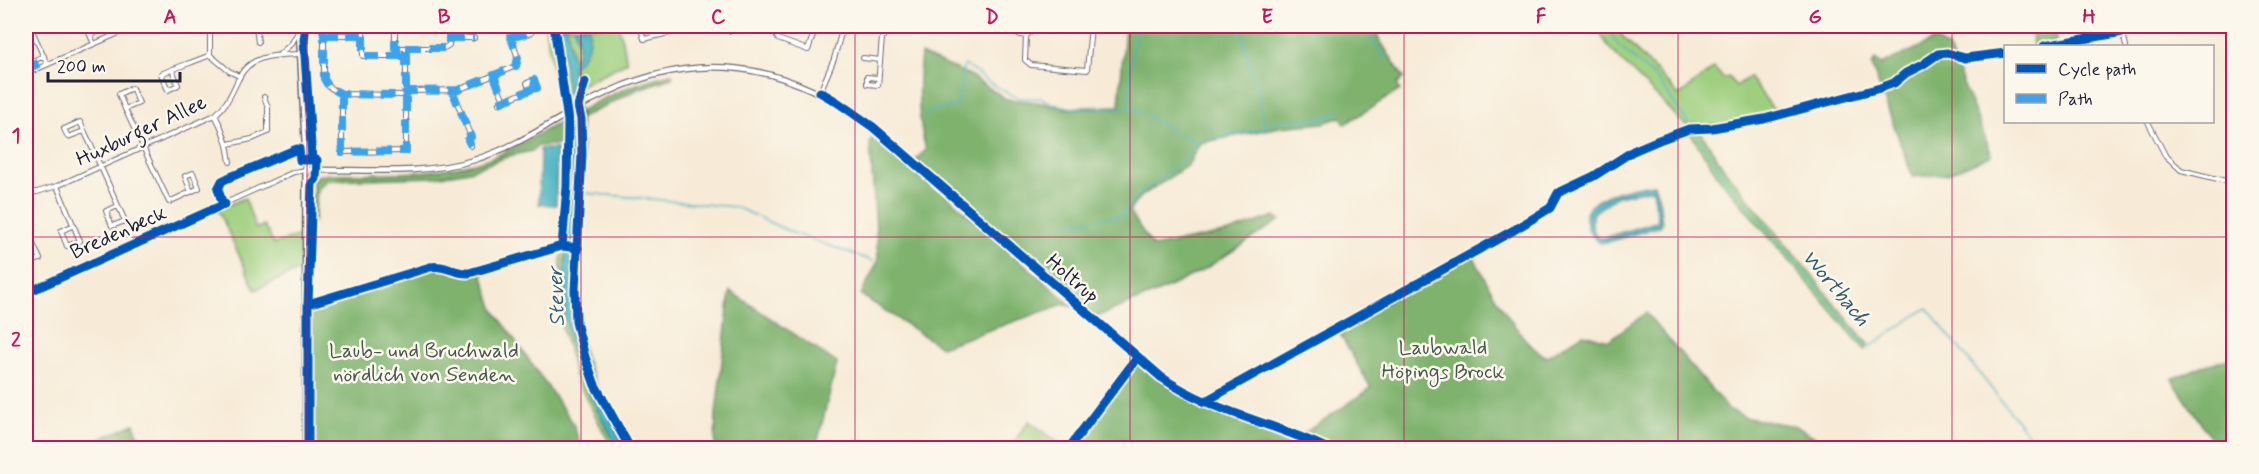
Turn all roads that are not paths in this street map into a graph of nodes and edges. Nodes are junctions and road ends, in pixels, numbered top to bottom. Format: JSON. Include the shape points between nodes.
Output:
{"nodes":[{"id":1,"x":30,"y":26,"type":"edge"},
{"id":2,"x":86,"y":26,"type":"edge"},
{"id":3,"x":112,"y":26,"type":"edge"},
{"id":4,"x":118,"y":26,"type":"edge"},
{"id":5,"x":135,"y":26,"type":"edge"},
{"id":6,"x":210,"y":26,"type":"edge"},
{"id":7,"x":256,"y":26,"type":"edge"},
{"id":8,"x":322,"y":26,"type":"edge"},
{"id":9,"x":363,"y":26,"type":"edge"},
{"id":10,"x":395,"y":26,"type":"edge"},
{"id":11,"x":449,"y":26,"type":"edge"},
{"id":12,"x":507,"y":26,"type":"edge"},
{"id":13,"x":529,"y":26,"type":"edge"},
{"id":14,"x":640,"y":26,"type":"edge"},
{"id":15,"x":682,"y":26,"type":"edge"},
{"id":16,"x":772,"y":26,"type":"edge"},
{"id":17,"x":813,"y":26,"type":"edge"},
{"id":18,"x":843,"y":26,"type":"edge"},
{"id":19,"x":981,"y":26,"type":"edge"},
{"id":20,"x":1036,"y":26,"type":"edge"},
{"id":21,"x":1091,"y":26,"type":"edge"},
{"id":22,"x":2121,"y":26,"type":"edge"},
{"id":23,"x":299,"y":27,"type":"edge"},
{"id":24,"x":865,"y":27,"type":"edge"},
{"id":25,"x":889,"y":27,"type":"edge"},
{"id":26,"x":121,"y":32,"type":"junction"},
{"id":27,"x":90,"y":35,"type":"junction"},
{"id":28,"x":324,"y":35,"type":"junction"},
{"id":29,"x":363,"y":35,"type":"junction"},
{"id":30,"x":1026,"y":36,"type":"junction"},
{"id":31,"x":449,"y":38,"type":"junction"},
{"id":32,"x":474,"y":38,"type":"dead end"},
{"id":33,"x":512,"y":38,"type":"junction"},
{"id":34,"x":258,"y":42,"type":"dead end"},
{"id":35,"x":94,"y":44,"type":"junction"},
{"id":36,"x":2126,"y":45,"type":"edge"},
{"id":37,"x":406,"y":48,"type":"junction"},
{"id":38,"x":300,"y":54,"type":"junction"},
{"id":39,"x":210,"y":55,"type":"junction"},
{"id":40,"x":279,"y":55,"type":"junction"},
{"id":41,"x":44,"y":56,"type":"junction"},
{"id":42,"x":406,"y":56,"type":"junction"},
{"id":43,"x":863,"y":58,"type":"dead end"},
{"id":44,"x":880,"y":60,"type":"junction"},
{"id":45,"x":47,"y":64,"type":"junction"},
{"id":46,"x":26,"y":66,"type":"edge"},
{"id":47,"x":172,"y":69,"type":"junction"},
{"id":48,"x":239,"y":76,"type":"junction"},
{"id":49,"x":494,"y":76,"type":"junction"},
{"id":50,"x":878,"y":78,"type":"dead end"},
{"id":51,"x":452,"y":90,"type":"junction"},
{"id":52,"x":530,"y":90,"type":"dead end"},
{"id":53,"x":820,"y":92,"type":"junction"},
{"id":54,"x":405,"y":93,"type":"junction"},
{"id":55,"x":342,"y":94,"type":"junction"},
{"id":56,"x":264,"y":97,"type":"dead end"},
{"id":57,"x":125,"y":109,"type":"junction"},
{"id":58,"x":215,"y":115,"type":"junction"},
{"id":59,"x":2149,"y":123,"type":"edge"},
{"id":60,"x":84,"y":130,"type":"junction"},
{"id":61,"x":26,"y":138,"type":"edge"},
{"id":62,"x":228,"y":144,"type":"junction"},
{"id":63,"x":143,"y":146,"type":"junction"},
{"id":64,"x":471,"y":146,"type":"dead end"},
{"id":65,"x":26,"y":153,"type":"edge"},
{"id":66,"x":230,"y":162,"type":"dead end"},
{"id":67,"x":101,"y":166,"type":"junction"},
{"id":68,"x":306,"y":170,"type":"junction"},
{"id":69,"x":2234,"y":183,"type":"edge"},
{"id":70,"x":57,"y":186,"type":"junction"},
{"id":71,"x":26,"y":192,"type":"edge"},
{"id":72,"x":191,"y":192,"type":"junction"},
{"id":73,"x":118,"y":206,"type":"junction"},
{"id":74,"x":74,"y":225,"type":"junction"},
{"id":75,"x":26,"y":247,"type":"edge"},
{"id":76,"x":26,"y":261,"type":"edge"},
{"id":77,"x":26,"y":293,"type":"edge"},
{"id":78,"x":305,"y":448,"type":"edge"},
{"id":79,"x":1326,"y":448,"type":"edge"}],
"edges":[{"from":1,"to":41,"type":"street"},
{"from":2,"to":27,"type":"street"},
{"from":3,"to":27,"type":"street"},
{"from":4,"to":26,"type":"street"},
{"from":5,"to":26,"type":"street"},
{"from":6,"to":39,"type":"street"},
{"from":7,"to":34,"type":"street"},
{"from":8,"to":28,"type":"street"},
{"from":9,"to":29,"type":"street"},
{"from":10,"to":37,"type":"street","via":[[395,48]]},
{"from":11,"to":31,"type":"street"},
{"from":12,"to":33,"type":"street"},
{"from":13,"to":33,"type":"street","via":[[531,33]]},
{"from":14,"to":15,"type":"street","via":[[644,39]]},
{"from":16,"to":17,"type":"street","via":[[778,39],[808,50]]},
{"from":18,"to":53,"type":"street"},
{"from":19,"to":30,"type":"street"},
{"from":20,"to":30,"type":"street"},
{"from":21,"to":30,"type":"street","via":[[1087,70],[1031,65],[1024,60]]},
{"from":22,"to":36,"type":"street"},
{"from":23,"to":38,"type":"main road"},
{"from":23,"to":40,"type":"street","via":[[292,44]]},
{"from":24,"to":25,"type":"street"},
{"from":25,"to":44,"type":"street","via":[[882,38]]},
{"from":26,"to":35,"type":"street"},
{"from":27,"to":35,"type":"street"},
{"from":28,"to":29,"type":"street"},
{"from":28,"to":55,"type":"street","via":[[324,79]]},
{"from":29,"to":42,"type":"street","via":[[363,56]]},
{"from":31,"to":32,"type":"street"},
{"from":31,"to":37,"type":"street","via":[[449,45],[444,48]]},
{"from":33,"to":49,"type":"street","via":[[518,58],[516,66]]},
{"from":35,"to":45,"type":"street"},
{"from":37,"to":42,"type":"street"},
{"from":38,"to":40,"type":"street","name":"Huxburger Allee"},
{"from":38,"to":68,"type":"main road"},
{"from":39,"to":47,"type":"street"},
{"from":39,"to":48,"type":"street"},
{"from":40,"to":48,"type":"street","name":"Huxburger Allee","via":[[255,61]]},
{"from":41,"to":45,"type":"street"},
{"from":41,"to":46,"type":"street"},
{"from":42,"to":54,"type":"street"},
{"from":43,"to":44,"type":"street"},
{"from":44,"to":50,"type":"street"},
{"from":45,"to":46,"type":"street","via":[[29,75]]},
{"from":47,"to":47,"type":"street","via":[[161,74],[168,90],[178,86]]},
{"from":48,"to":58,"type":"street","name":"Huxburger Allee","via":[[229,99]]},
{"from":49,"to":51,"type":"street"},
{"from":49,"to":52,"type":"street","via":[[501,102]]},
{"from":51,"to":54,"type":"street"},
{"from":51,"to":64,"type":"street"},
{"from":53,"to":68,"type":"main road","name":"Holtrup","via":[[764,72],[739,68],[670,71],[615,89],[498,151],[453,165],[400,170]]},
{"from":53,"to":79,"type":"main road","name":"Holtrup","via":[[873,127],[1161,377],[1204,402]]},
{"from":54,"to":55,"type":"street"},
{"from":54,"to":55,"type":"street","via":[[405,152],[342,152]]},
{"from":56,"to":62,"type":"street","via":[[268,132]]},
{"from":57,"to":57,"type":"street","via":[[119,94],[132,88],[139,103]]},
{"from":57,"to":63,"type":"street"},
{"from":58,"to":62,"type":"street"},
{"from":58,"to":63,"type":"street","name":"Huxburger Allee"},
{"from":59,"to":69,"type":"street","via":[[2165,155],[2181,170]]},
{"from":60,"to":60,"type":"street","via":[[68,137],[64,129],[80,122]]},
{"from":60,"to":67,"type":"street"},
{"from":61,"to":65,"type":"street","via":[[30,148]]},
{"from":62,"to":66,"type":"street"},
{"from":63,"to":67,"type":"street","name":"Huxburger Allee"},
{"from":63,"to":72,"type":"street","via":[[169,202]]},
{"from":67,"to":70,"type":"street","name":"Huxburger Allee"},
{"from":67,"to":73,"type":"street"},
{"from":68,"to":77,"type":"street","name":"Bredenbeck"},
{"from":68,"to":78,"type":"main road"},
{"from":70,"to":71,"type":"street","name":"Huxburger Allee"},
{"from":70,"to":74,"type":"street"},
{"from":72,"to":72,"type":"street","via":[[199,188],[193,173],[185,176]]},
{"from":73,"to":73,"type":"street","via":[[125,221],[112,226],[106,211]]},
{"from":74,"to":74,"type":"street","via":[[80,241],[67,246],[61,231]]},
{"from":75,"to":76,"type":"street","via":[[33,244],[40,259],[27,264]]}]}
